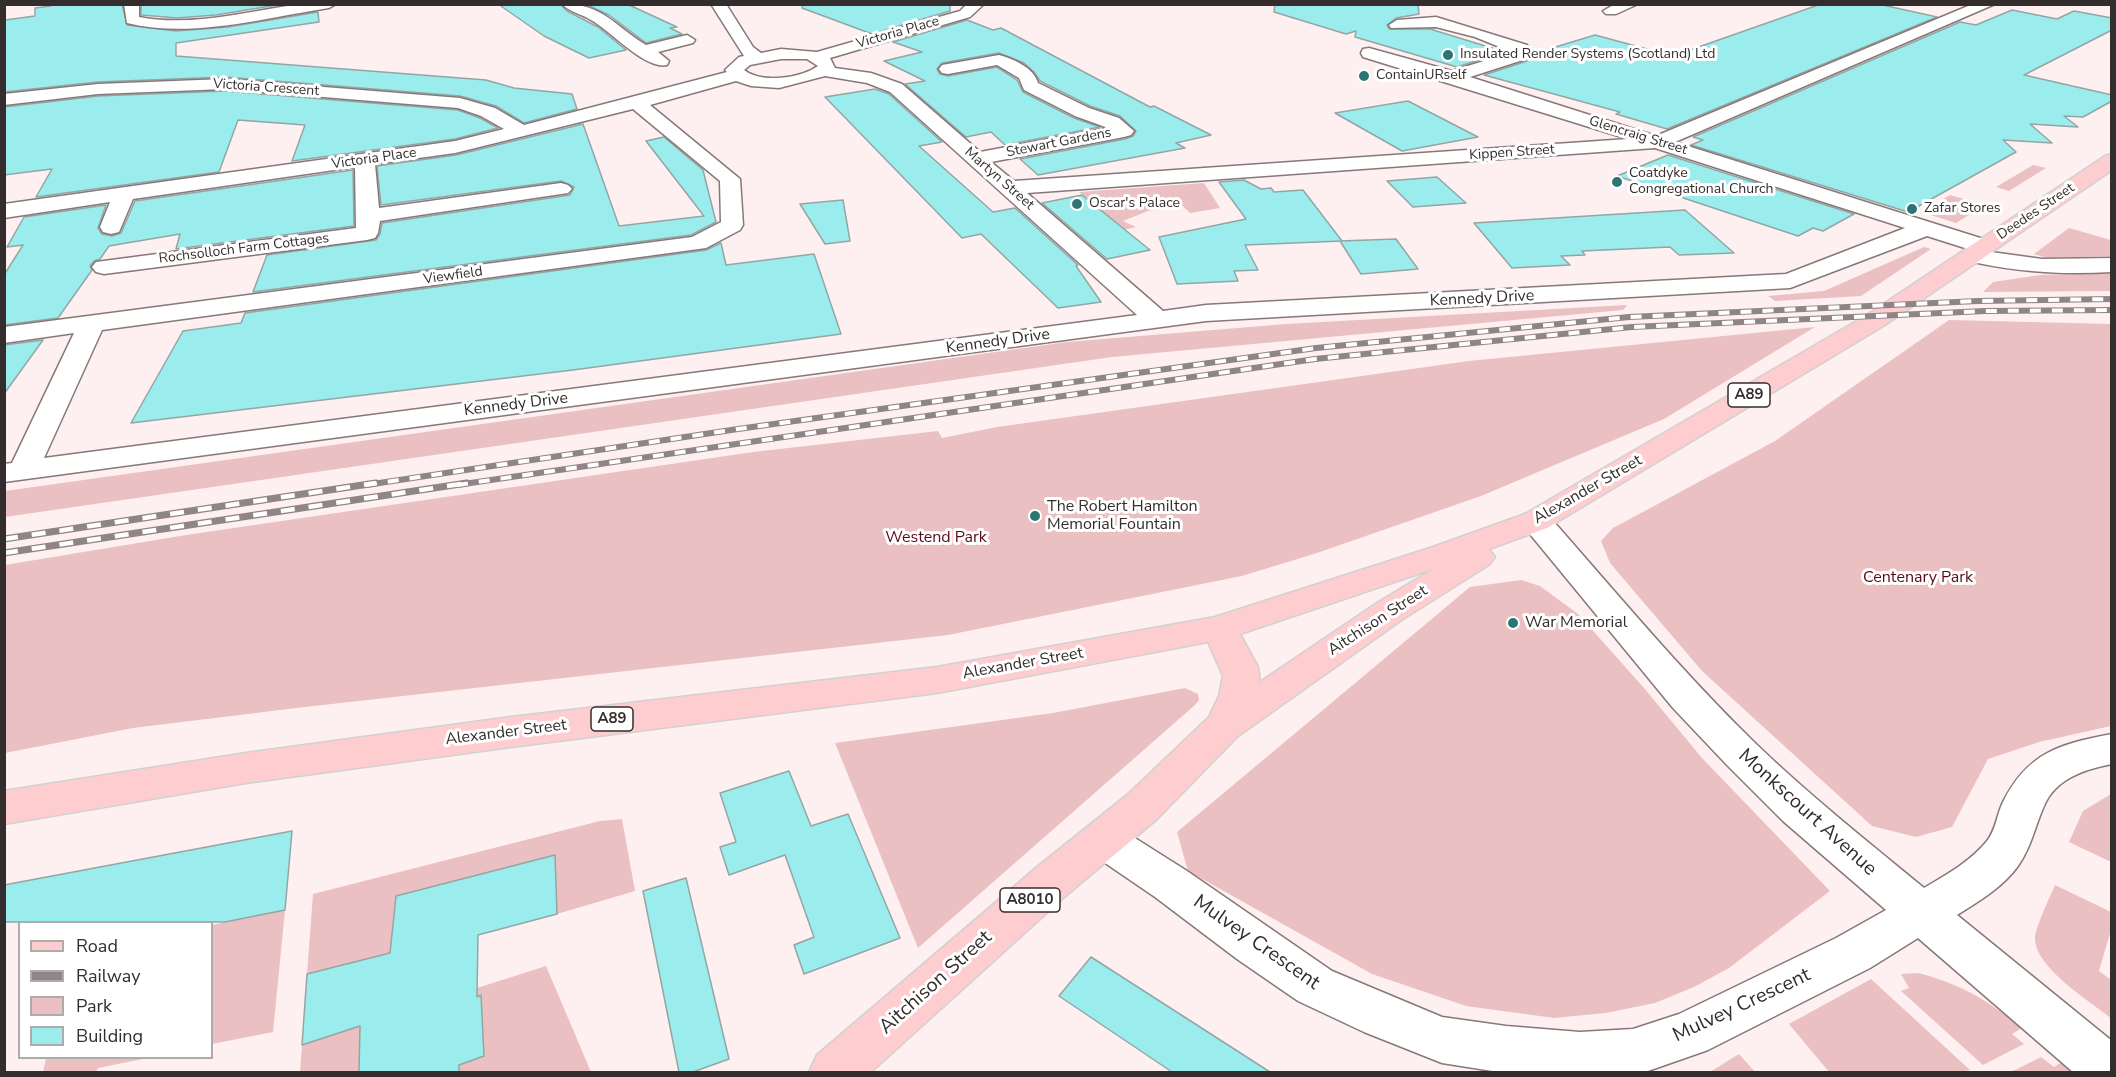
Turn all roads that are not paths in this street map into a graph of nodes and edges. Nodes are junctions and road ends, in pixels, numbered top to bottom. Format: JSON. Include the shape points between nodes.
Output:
{"nodes":[{"id":1,"x":131,"y":4,"type":"edge"},
{"id":2,"x":329,"y":4,"type":"edge"},
{"id":3,"x":569,"y":4,"type":"edge"},
{"id":4,"x":718,"y":4,"type":"edge"},
{"id":5,"x":977,"y":4,"type":"edge"},
{"id":6,"x":1631,"y":4,"type":"edge"},
{"id":7,"x":1988,"y":4,"type":"edge"},
{"id":8,"x":1611,"y":11,"type":"dead end"},
{"id":9,"x":1398,"y":25,"type":"dead end"},
{"id":10,"x":687,"y":40,"type":"dead end"},
{"id":11,"x":644,"y":50,"type":"junction"},
{"id":12,"x":1369,"y":53,"type":"dead end"},
{"id":13,"x":756,"y":57,"type":"junction"},
{"id":14,"x":661,"y":61,"type":"dead end"},
{"id":15,"x":820,"y":64,"type":"junction"},
{"id":16,"x":948,"y":69,"type":"dead end"},
{"id":17,"x":737,"y":75,"type":"junction"},
{"id":18,"x":1452,"y":77,"type":"junction"},
{"id":19,"x":4,"y":100,"type":"edge"},
{"id":20,"x":636,"y":103,"type":"junction"},
{"id":21,"x":522,"y":131,"type":"junction"},
{"id":22,"x":1657,"y":142,"type":"junction"},
{"id":23,"x":974,"y":159,"type":"junction"},
{"id":24,"x":2112,"y":160,"type":"edge"},
{"id":25,"x":365,"y":161,"type":"junction"},
{"id":26,"x":1010,"y":188,"type":"junction"},
{"id":27,"x":561,"y":189,"type":"dead end"},
{"id":28,"x":124,"y":195,"type":"junction"},
{"id":29,"x":4,"y":211,"type":"edge"},
{"id":30,"x":369,"y":216,"type":"junction"},
{"id":31,"x":111,"y":227,"type":"dead end"},
{"id":32,"x":1926,"y":228,"type":"junction"},
{"id":33,"x":1972,"y":255,"type":"junction"},
{"id":34,"x":2112,"y":265,"type":"edge"},
{"id":35,"x":104,"y":267,"type":"dead end"},
{"id":36,"x":1158,"y":320,"type":"junction"},
{"id":37,"x":91,"y":325,"type":"junction"},
{"id":38,"x":4,"y":335,"type":"edge"},
{"id":39,"x":14,"y":471,"type":"edge"},
{"id":40,"x":1536,"y":522,"type":"junction"},
{"id":41,"x":1219,"y":628,"type":"junction"},
{"id":42,"x":1224,"y":726,"type":"junction"},
{"id":43,"x":2112,"y":749,"type":"edge"},
{"id":44,"x":4,"y":808,"type":"edge"},
{"id":45,"x":1104,"y":840,"type":"junction"},
{"id":46,"x":1922,"y":914,"type":"junction"},
{"id":47,"x":1582,"y":1064,"type":"edge"},
{"id":48,"x":835,"y":1072,"type":"edge"},
{"id":49,"x":2110,"y":1072,"type":"edge"}],
"edges":[{"from":1,"to":2,"type":"street","via":[[132,20],[154,24],[199,22]]},
{"from":3,"to":11,"type":"street","via":[[598,17]]},
{"from":4,"to":13,"type":"street","via":[[747,50]]},
{"from":5,"to":15,"type":"street","name":"Victoria Place","via":[[964,14]]},
{"from":6,"to":8,"type":"street"},
{"from":7,"to":22,"type":"street","name":"Kippen Street"},
{"from":9,"to":18,"type":"street","via":[[1436,22],[1521,48],[1520,55]]},
{"from":10,"to":11,"type":"street"},
{"from":11,"to":14,"type":"street"},
{"from":12,"to":18,"type":"street","name":"Glencraig Street"},
{"from":13,"to":15,"type":"street","name":"Martyn Street","via":[[781,54]]},
{"from":13,"to":17,"type":"street","via":[[737,65]]},
{"from":15,"to":17,"type":"street","name":"Victoria Place","via":[[808,78],[787,82],[756,81]]},
{"from":15,"to":23,"type":"street","name":"Martyn Street","via":[[896,88]]},
{"from":16,"to":23,"type":"street","name":"Stewart Gardens","via":[[999,60],[1027,75],[1030,86],[1124,130]]},
{"from":17,"to":20,"type":"street","name":"Victoria Place"},
{"from":18,"to":22,"type":"street","name":"Glencraig Street"},
{"from":19,"to":21,"type":"street","name":"Victoria Crescent","via":[[98,89],[225,84],[460,104],[488,112]]},
{"from":20,"to":21,"type":"street","name":"Victoria Place"},
{"from":20,"to":37,"type":"street","name":"Viewfield","via":[[730,179],[732,225],[698,243]]},
{"from":21,"to":25,"type":"street","name":"Victoria Place","via":[[455,147]]},
{"from":22,"to":26,"type":"street","name":"Kippen Street"},
{"from":22,"to":32,"type":"street","name":"Glencraig Street"},
{"from":23,"to":26,"type":"street","name":"Martyn Street"},
{"from":24,"to":33,"type":"main road","name":"Deedes Street","number":"A89"},
{"from":25,"to":28,"type":"street","name":"Victoria Place"},
{"from":25,"to":30,"type":"street"},
{"from":26,"to":36,"type":"street","name":"Martyn Street"},
{"from":27,"to":30,"type":"street"},
{"from":28,"to":29,"type":"street","name":"Victoria Place"},
{"from":28,"to":31,"type":"street"},
{"from":30,"to":35,"type":"street","name":"Rochsolloch Farm Cottages","via":[[367,233]]},
{"from":32,"to":33,"type":"street"},
{"from":32,"to":36,"type":"street","name":"Kennedy Drive","via":[[1790,281],[1242,311]]},
{"from":33,"to":34,"type":"street","via":[[2037,268]]},
{"from":33,"to":40,"type":"main road","name":"Alexander Street","number":"A89","via":[[1876,320]]},
{"from":36,"to":39,"type":"street","name":"Kennedy Drive"},
{"from":37,"to":38,"type":"street","name":"Viewfield"},
{"from":37,"to":39,"type":"street"},
{"from":40,"to":41,"type":"main road","name":"Alexander Street","number":"A89"},
{"from":40,"to":42,"type":"main road","name":"Aitchison Street","number":"A8010","via":[[1390,611]]},
{"from":40,"to":46,"type":"street","name":"Monkscourt Avenue","via":[[1741,754],[1798,809]]},
{"from":41,"to":42,"type":"main road","name":"Aitchison Street","via":[[1243,679],[1240,695]]},
{"from":41,"to":44,"type":"main road","name":"Alexander Street","number":"A89","via":[[930,681],[246,768]]},
{"from":42,"to":45,"type":"main road","name":"Aitchison Street","number":"A8010"},
{"from":43,"to":46,"type":"street","name":"Mulvey Crescent","via":[[2080,755],[2055,767],[2035,784],[2003,853],[1980,876]]},
{"from":45,"to":47,"type":"street","name":"Mulvey Crescent","via":[[1315,986],[1442,1040]]},
{"from":45,"to":48,"type":"main road","name":"Aitchison Street","number":"A8010","via":[[1053,880]]},
{"from":46,"to":47,"type":"street","name":"Mulvey Crescent","via":[[1690,1034],[1633,1053]]},
{"from":46,"to":49,"type":"street","name":"Monkscourt Avenue"}]}
